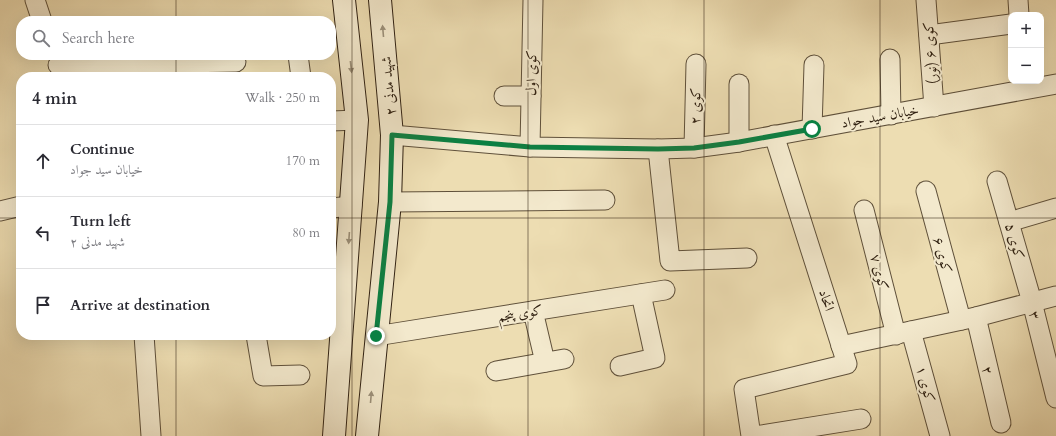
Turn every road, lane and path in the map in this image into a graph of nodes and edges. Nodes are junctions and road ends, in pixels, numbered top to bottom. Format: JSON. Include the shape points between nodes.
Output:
{"nodes":[{"id":1,"x":34,"y":0,"type":"edge"},
{"id":2,"x":344,"y":0,"type":"edge"},
{"id":3,"x":380,"y":0,"type":"edge"},
{"id":4,"x":533,"y":0,"type":"edge"},
{"id":5,"x":926,"y":0,"type":"edge"},
{"id":6,"x":1018,"y":0,"type":"edge"},
{"id":7,"x":1019,"y":12,"type":"edge"},
{"id":8,"x":40,"y":16,"type":"edge"},
{"id":9,"x":1008,"y":24,"type":"edge"},
{"id":10,"x":928,"y":34,"type":"junction"},
{"id":11,"x":890,"y":59,"type":"dead end"},
{"id":12,"x":299,"y":60,"type":"edge"},
{"id":13,"x":236,"y":62,"type":"dead end"},
{"id":14,"x":696,"y":64,"type":"dead end"},
{"id":15,"x":814,"y":65,"type":"dead end"},
{"id":16,"x":58,"y":66,"type":"edge"},
{"id":17,"x":300,"y":72,"type":"edge"},
{"id":18,"x":739,"y":84,"type":"dead end"},
{"id":19,"x":1056,"y":84,"type":"edge"},
{"id":20,"x":504,"y":96,"type":"dead end"},
{"id":21,"x":531,"y":96,"type":"junction"},
{"id":22,"x":934,"y":107,"type":"junction"},
{"id":23,"x":891,"y":115,"type":"junction"},
{"id":24,"x":357,"y":120,"type":"junction"},
{"id":25,"x":336,"y":121,"type":"edge"},
{"id":26,"x":812,"y":129,"type":"junction"},
{"id":27,"x":392,"y":135,"type":"junction"},
{"id":28,"x":774,"y":135,"type":"junction"},
{"id":29,"x":739,"y":142,"type":"junction"},
{"id":30,"x":530,"y":147,"type":"junction"},
{"id":31,"x":694,"y":148,"type":"junction"},
{"id":32,"x":658,"y":149,"type":"junction"},
{"id":33,"x":997,"y":181,"type":"dead end"},
{"id":34,"x":926,"y":191,"type":"dead end"},
{"id":35,"x":605,"y":200,"type":"dead end"},
{"id":36,"x":390,"y":202,"type":"junction"},
{"id":37,"x":16,"y":207,"type":"edge"},
{"id":38,"x":341,"y":207,"type":"edge"},
{"id":39,"x":1056,"y":208,"type":"edge"},
{"id":40,"x":864,"y":210,"type":"dead end"},
{"id":41,"x":0,"y":212,"type":"edge"},
{"id":42,"x":1009,"y":222,"type":"junction"},
{"id":43,"x":746,"y":258,"type":"dead end"},
{"id":44,"x":665,"y":290,"type":"dead end"},
{"id":45,"x":641,"y":294,"type":"junction"},
{"id":46,"x":1056,"y":296,"type":"edge"},
{"id":47,"x":1032,"y":302,"type":"junction"},
{"id":48,"x":533,"y":311,"type":"junction"},
{"id":49,"x":968,"y":318,"type":"junction"},
{"id":50,"x":904,"y":333,"type":"junction"},
{"id":51,"x":376,"y":336,"type":"junction"},
{"id":52,"x":144,"y":340,"type":"edge"},
{"id":53,"x":257,"y":340,"type":"edge"},
{"id":54,"x":841,"y":346,"type":"junction"},
{"id":55,"x":564,"y":359,"type":"dead end"},
{"id":56,"x":545,"y":362,"type":"junction"},
{"id":57,"x":620,"y":366,"type":"dead end"},
{"id":58,"x":496,"y":371,"type":"dead end"},
{"id":59,"x":300,"y":375,"type":"dead end"},
{"id":60,"x":1056,"y":398,"type":"edge"},
{"id":61,"x":861,"y":419,"type":"dead end"},
{"id":62,"x":1000,"y":423,"type":"dead end"},
{"id":63,"x":151,"y":436,"type":"edge"},
{"id":64,"x":334,"y":436,"type":"edge"},
{"id":65,"x":367,"y":436,"type":"edge"},
{"id":66,"x":751,"y":436,"type":"edge"},
{"id":67,"x":755,"y":436,"type":"edge"},
{"id":68,"x":940,"y":436,"type":"edge"}],
"edges":[{"from":1,"to":8,"type":"street"},
{"from":2,"to":24,"type":"main road","one_way":true},
{"from":27,"to":3,"type":"main road","name":"شهید مدنی ۲","one_way":true},
{"from":4,"to":21,"type":"street","name":"کوی اول"},
{"from":5,"to":10,"type":"street","name":"کوی ۶ (نور)"},
{"from":6,"to":7,"type":"street"},
{"from":9,"to":10,"type":"street"},
{"from":10,"to":22,"type":"street","name":"کوی ۶ (نور)"},
{"from":11,"to":23,"type":"street"},
{"from":12,"to":17,"type":"street"},
{"from":13,"to":16,"type":"street"},
{"from":14,"to":31,"type":"street","name":"کوی ۲"},
{"from":15,"to":26,"type":"street"},
{"from":18,"to":29,"type":"street"},
{"from":19,"to":22,"type":"street","name":"خیابان سید جواد"},
{"from":20,"to":21,"type":"street"},
{"from":21,"to":30,"type":"street","name":"کوی اول"},
{"from":22,"to":23,"type":"street","name":"خیابان سید جواد"},
{"from":23,"to":26,"type":"street","name":"خیابان سید جواد"},
{"from":24,"to":25,"type":"street"},
{"from":24,"to":38,"type":"main road"},
{"from":26,"to":28,"type":"street","name":"خیابان سید جواد"},
{"from":27,"to":30,"type":"street","name":"خیابان سید جواد"},
{"from":27,"to":36,"type":"main road","name":"شهید مدنی ۲"},
{"from":28,"to":29,"type":"street","name":"خیابان سید جواد"},
{"from":28,"to":54,"type":"street","name":"اتحاد"},
{"from":29,"to":31,"type":"street","name":"خیابان سید جواد"},
{"from":30,"to":32,"type":"street","name":"خیابان سید جواد"},
{"from":31,"to":32,"type":"street","name":"خیابان سید جواد"},
{"from":32,"to":43,"type":"street","via":[[670,261]]},
{"from":33,"to":42,"type":"street","name":"کوی ۵"},
{"from":34,"to":49,"type":"street","name":"کوی ۶"},
{"from":35,"to":36,"type":"street"},
{"from":36,"to":51,"type":"main road","name":"شهید مدنی ۲"},
{"from":37,"to":41,"type":"street"},
{"from":38,"to":64,"type":"main road","one_way":true},
{"from":39,"to":42,"type":"street"},
{"from":40,"to":50,"type":"street","name":"کوی ۷"},
{"from":42,"to":47,"type":"street","name":"کوی ۵"},
{"from":44,"to":45,"type":"street","name":"کوی پنجم"},
{"from":45,"to":48,"type":"street","name":"کوی پنجم"},
{"from":45,"to":57,"type":"street","via":[[655,358]]},
{"from":46,"to":47,"type":"street"},
{"from":47,"to":49,"type":"street"},
{"from":47,"to":60,"type":"street","name":"۳"},
{"from":48,"to":51,"type":"street","name":"کوی پنجم"},
{"from":48,"to":56,"type":"street"},
{"from":49,"to":50,"type":"street"},
{"from":49,"to":62,"type":"street","name":"۲"},
{"from":50,"to":54,"type":"street"},
{"from":50,"to":68,"type":"street","name":"کوی ۱"},
{"from":65,"to":51,"type":"main road","name":"شهید مدنی ۲","one_way":true},
{"from":52,"to":63,"type":"street"},
{"from":53,"to":59,"type":"street","via":[[263,376]]},
{"from":54,"to":66,"type":"street","name":"اتحاد","via":[[847,364],[744,389]]},
{"from":55,"to":56,"type":"street"},
{"from":56,"to":58,"type":"street"},
{"from":61,"to":67,"type":"street"}]}
